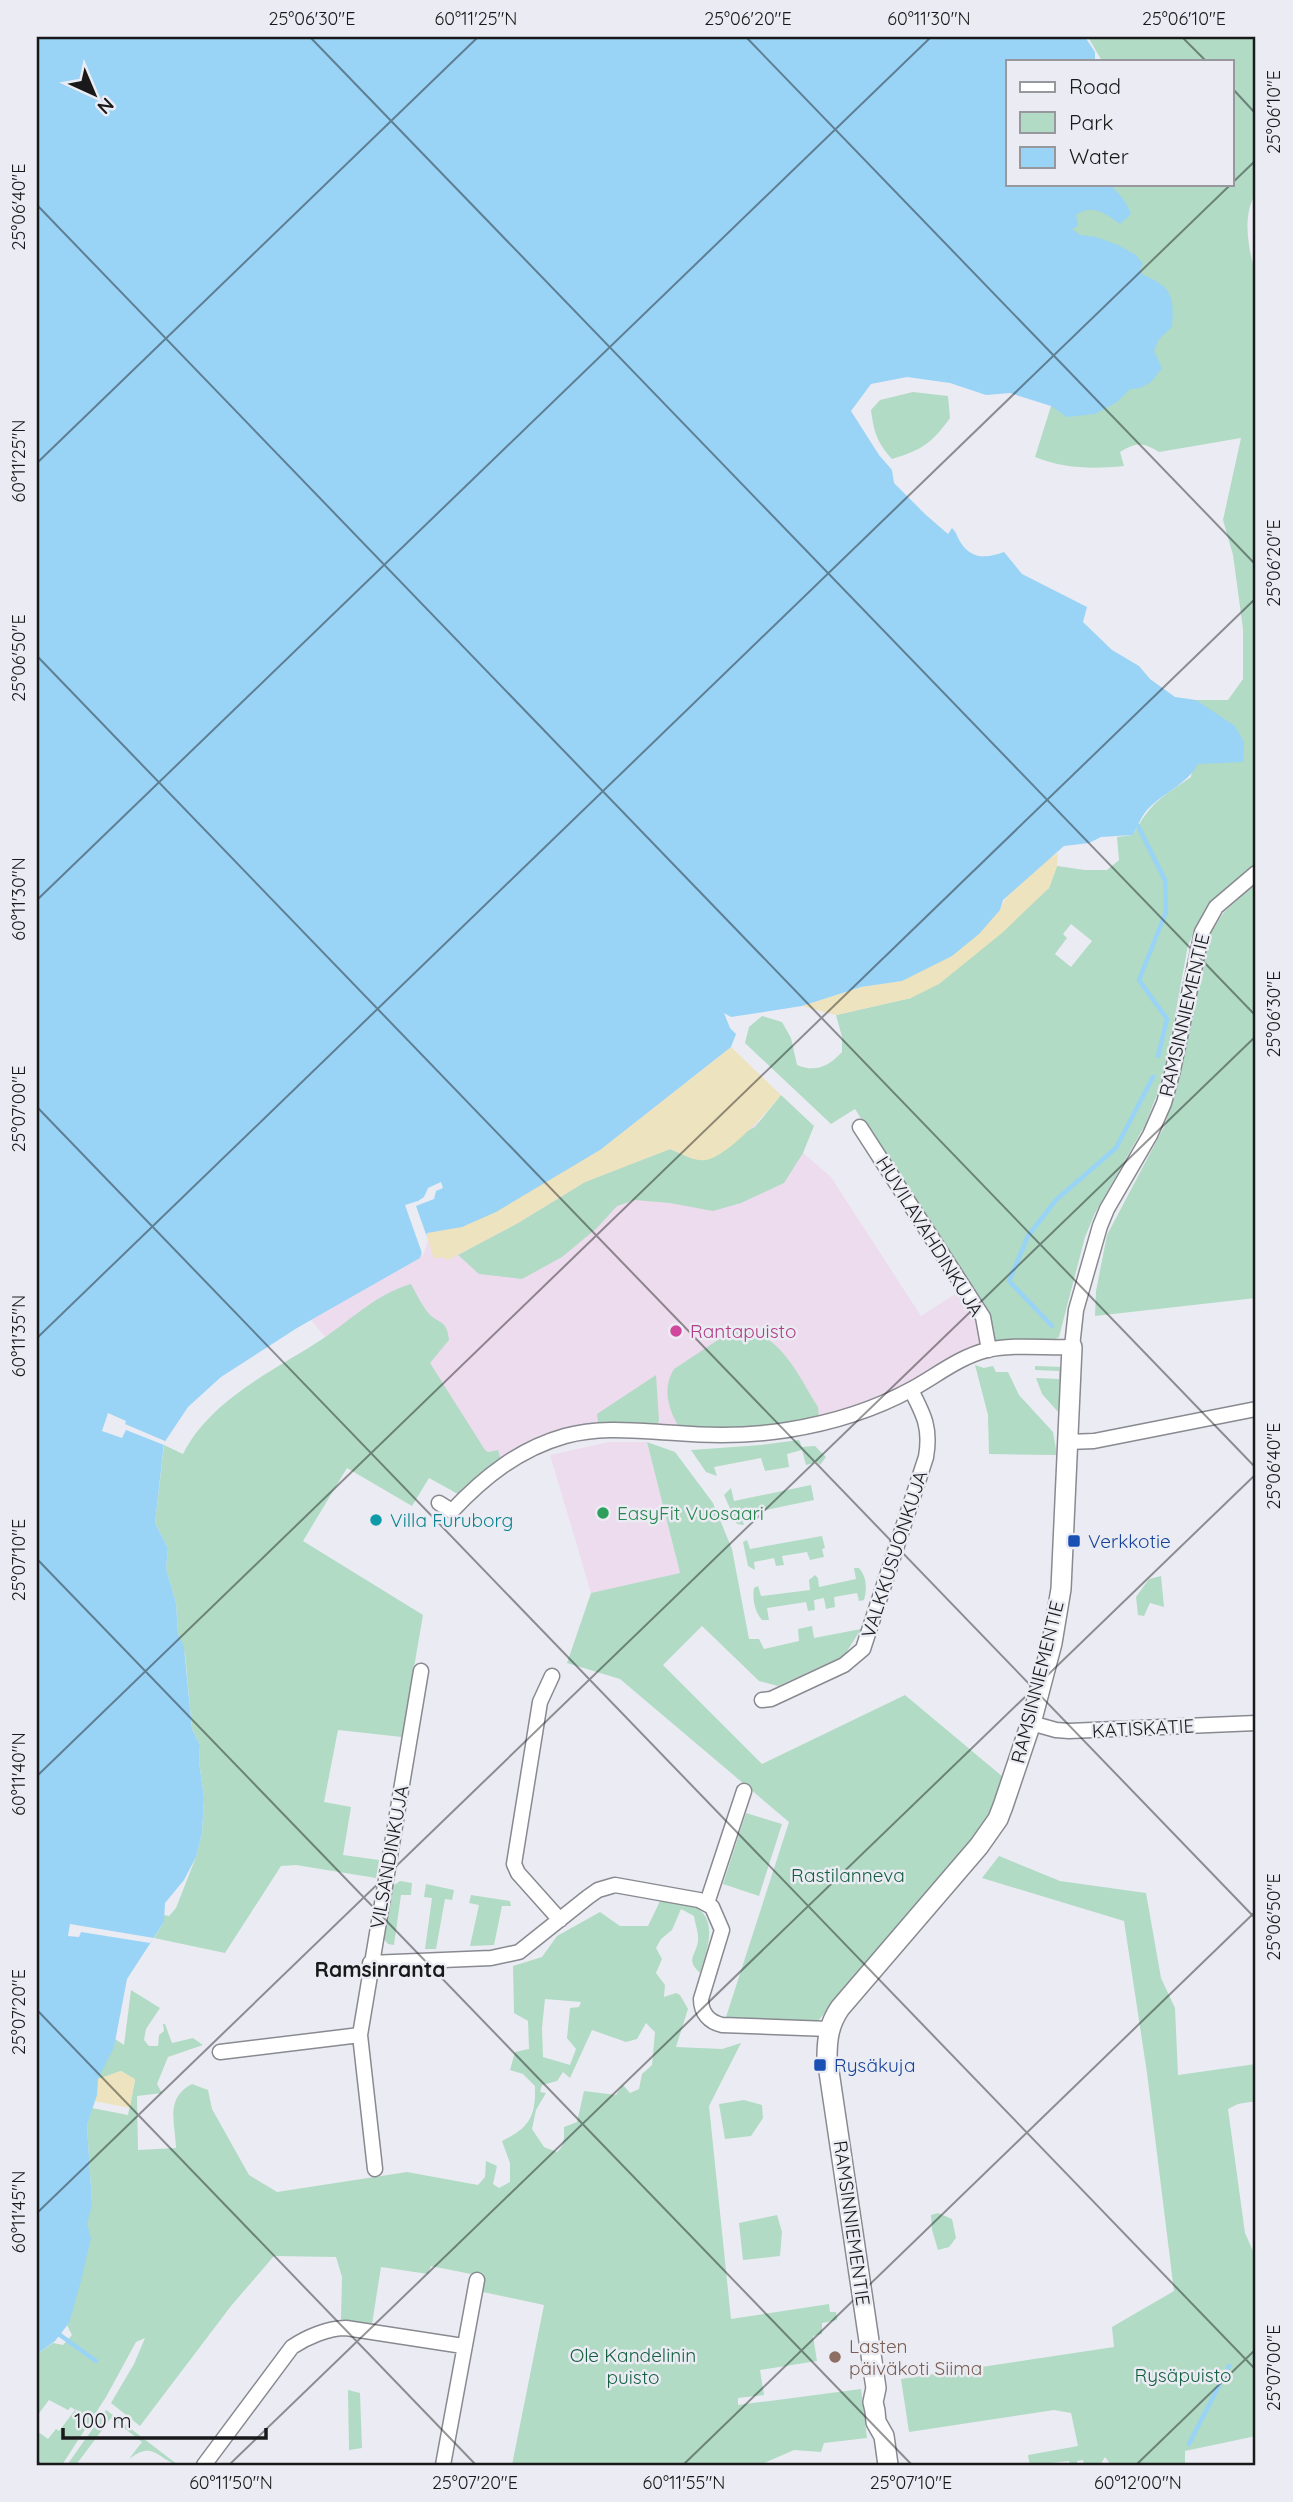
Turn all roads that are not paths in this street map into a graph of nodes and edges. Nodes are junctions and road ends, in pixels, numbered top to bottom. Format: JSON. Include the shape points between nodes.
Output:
{"nodes":[{"id":1,"x":1256,"y":873,"type":"edge"},
{"id":2,"x":860,"y":1127,"type":"dead end"},
{"id":3,"x":1072,"y":1348,"type":"junction"},
{"id":4,"x":989,"y":1350,"type":"junction"},
{"id":5,"x":911,"y":1390,"type":"junction"},
{"id":6,"x":1256,"y":1409,"type":"edge"},
{"id":7,"x":1068,"y":1442,"type":"junction"},
{"id":8,"x":439,"y":1503,"type":"dead end"},
{"id":9,"x":421,"y":1671,"type":"dead end"},
{"id":10,"x":552,"y":1676,"type":"dead end"},
{"id":11,"x":762,"y":1700,"type":"dead end"},
{"id":12,"x":1031,"y":1723,"type":"junction"},
{"id":13,"x":1256,"y":1723,"type":"edge"},
{"id":14,"x":744,"y":1791,"type":"dead end"},
{"id":15,"x":707,"y":1903,"type":"junction"},
{"id":16,"x":560,"y":1920,"type":"junction"},
{"id":17,"x":370,"y":1963,"type":"junction"},
{"id":18,"x":830,"y":2029,"type":"junction"},
{"id":19,"x":360,"y":2035,"type":"junction"},
{"id":20,"x":220,"y":2052,"type":"dead end"},
{"id":21,"x":375,"y":2169,"type":"dead end"},
{"id":22,"x":477,"y":2280,"type":"dead end"},
{"id":23,"x":463,"y":2346,"type":"junction"},
{"id":24,"x":204,"y":2465,"type":"edge"},
{"id":25,"x":443,"y":2465,"type":"edge"},
{"id":26,"x":888,"y":2465,"type":"edge"}],
"edges":[{"from":1,"to":3,"type":"street","name":"RAMSINNIEMENTIE","via":[[1216,907],[1202,932],[1164,1103],[1100,1226],[1076,1310]]},
{"from":2,"to":4,"type":"street","name":"HUVILAVAHDINKUJA","via":[[983,1317]]},
{"from":3,"to":4,"type":"street"},
{"from":3,"to":7,"type":"street","name":"RAMSINNIEMENTIE"},
{"from":4,"to":5,"type":"street"},
{"from":5,"to":8,"type":"street","via":[[839,1420],[766,1433],[719,1436],[603,1429],[565,1436],[521,1453],[452,1511]]},
{"from":5,"to":11,"type":"street","name":"VALKKUSUONKUJA","via":[[927,1422],[926,1457],[863,1649],[844,1665]]},
{"from":6,"to":7,"type":"street","via":[[1094,1441]]},
{"from":7,"to":12,"type":"street","name":"RAMSINNIEMENTIE","via":[[1061,1589]]},
{"from":9,"to":17,"type":"street","name":"VILSANDINKUJA"},
{"from":10,"to":16,"type":"street","via":[[540,1702],[514,1864]]},
{"from":12,"to":13,"type":"street","name":"KATISKATIE","via":[[1062,1731]]},
{"from":12,"to":18,"type":"street","name":"RAMSINNIEMENTIE","via":[[991,1830],[848,1999]]},
{"from":14,"to":15,"type":"street"},
{"from":15,"to":16,"type":"street","via":[[615,1885],[598,1890]]},
{"from":15,"to":18,"type":"street","via":[[722,1930],[701,1999],[705,2015],[722,2025]]},
{"from":16,"to":17,"type":"street","via":[[528,1947],[506,1955]]},
{"from":17,"to":19,"type":"street","name":"VILSANDINKUJA"},
{"from":18,"to":26,"type":"street","name":"RAMSINNIEMENTIE","via":[[827,2058],[876,2388],[884,2400],[887,2419]]},
{"from":19,"to":20,"type":"street"},
{"from":19,"to":21,"type":"street","name":"VILSANDINKUJA"},
{"from":22,"to":23,"type":"street"},
{"from":23,"to":24,"type":"street","via":[[346,2328],[300,2342]]},
{"from":23,"to":25,"type":"street"}]}
